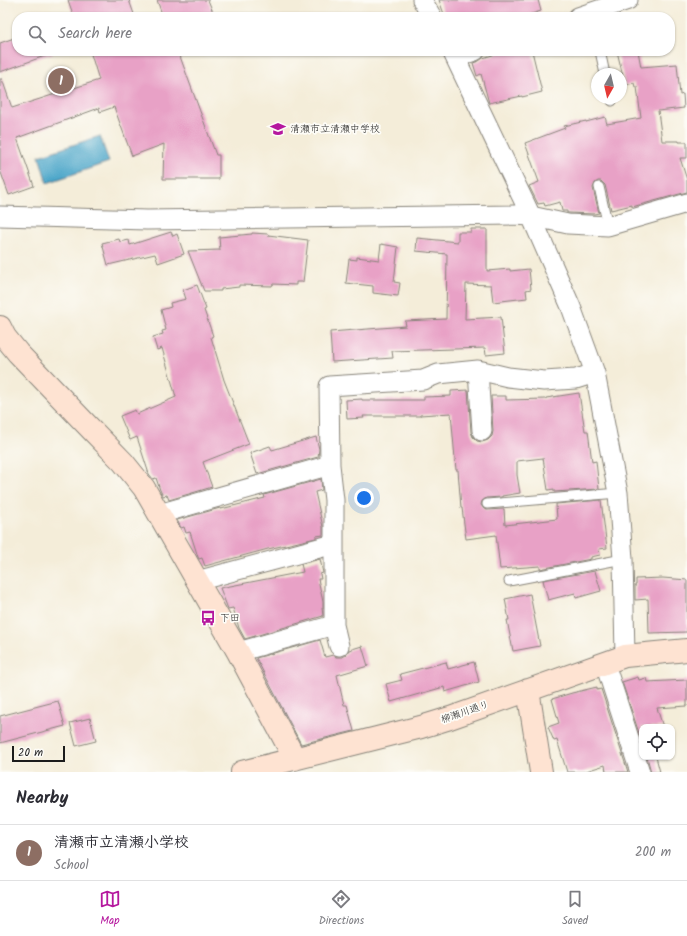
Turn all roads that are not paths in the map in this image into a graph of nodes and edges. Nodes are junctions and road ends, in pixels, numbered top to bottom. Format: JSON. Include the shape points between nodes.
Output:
{"nodes":[{"id":1,"x":422,"y":0,"type":"edge"},
{"id":2,"x":628,"y":0,"type":"edge"},
{"id":3,"x":429,"y":12,"type":"edge"},
{"id":4,"x":596,"y":12,"type":"edge"},
{"id":5,"x":455,"y":56,"type":"edge"},
{"id":6,"x":601,"y":56,"type":"edge"},
{"id":7,"x":604,"y":68,"type":"edge"},
{"id":8,"x":599,"y":187,"type":"dead end"},
{"id":9,"x":687,"y":203,"type":"edge"},
{"id":10,"x":0,"y":216,"type":"edge"},
{"id":11,"x":531,"y":216,"type":"junction"},
{"id":12,"x":608,"y":226,"type":"junction"},
{"id":13,"x":0,"y":327,"type":"edge"},
{"id":14,"x":478,"y":370,"type":"junction"},
{"id":15,"x":595,"y":373,"type":"junction"},
{"id":16,"x":482,"y":431,"type":"dead end"},
{"id":17,"x":330,"y":466,"type":"junction"},
{"id":18,"x":618,"y":493,"type":"junction"},
{"id":19,"x":487,"y":504,"type":"dead end"},
{"id":20,"x":159,"y":514,"type":"junction"},
{"id":21,"x":334,"y":544,"type":"junction"},
{"id":22,"x":623,"y":559,"type":"junction"},
{"id":23,"x":197,"y":581,"type":"junction"},
{"id":24,"x":509,"y":581,"type":"dead end"},
{"id":25,"x":334,"y":625,"type":"junction"},
{"id":26,"x":339,"y":646,"type":"dead end"},
{"id":27,"x":687,"y":650,"type":"edge"},
{"id":28,"x":238,"y":652,"type":"junction"},
{"id":29,"x":625,"y":656,"type":"junction"},
{"id":30,"x":605,"y":664,"type":"junction"},
{"id":31,"x":528,"y":690,"type":"junction"},
{"id":32,"x":295,"y":759,"type":"junction"},
{"id":33,"x":242,"y":772,"type":"edge"},
{"id":34,"x":541,"y":772,"type":"edge"},
{"id":35,"x":640,"y":772,"type":"edge"}],
"edges":[{"from":1,"to":3,"type":"street"},
{"from":2,"to":4,"type":"street"},
{"from":5,"to":11,"type":"street"},
{"from":6,"to":7,"type":"lane"},
{"from":8,"to":12,"type":"lane"},
{"from":9,"to":12,"type":"street"},
{"from":10,"to":11,"type":"street","via":[[147,220]]},
{"from":11,"to":12,"type":"street","via":[[568,224]]},
{"from":11,"to":15,"type":"street","via":[[571,307]]},
{"from":13,"to":20,"type":"street","via":[[18,353],[123,462],[144,488]]},
{"from":14,"to":15,"type":"street","via":[[544,381],[576,379]]},
{"from":14,"to":16,"type":"street"},
{"from":14,"to":17,"type":"street","via":[[438,374],[423,380],[329,386]]},
{"from":15,"to":18,"type":"street"},
{"from":17,"to":20,"type":"street"},
{"from":17,"to":21,"type":"street","via":[[334,500]]},
{"from":18,"to":19,"type":"lane"},
{"from":18,"to":22,"type":"street"},
{"from":20,"to":23,"type":"street"},
{"from":21,"to":23,"type":"street"},
{"from":21,"to":25,"type":"street"},
{"from":22,"to":24,"type":"lane"},
{"from":22,"to":29,"type":"street"},
{"from":23,"to":28,"type":"street"},
{"from":25,"to":26,"type":"street"},
{"from":25,"to":28,"type":"street"},
{"from":27,"to":29,"type":"street","name":"柳瀬川通り"},
{"from":28,"to":32,"type":"street"},
{"from":29,"to":30,"type":"street","name":"柳瀬川通り"},
{"from":30,"to":31,"type":"street","name":"柳瀬川通り"},
{"from":30,"to":35,"type":"street"},
{"from":31,"to":32,"type":"street","name":"柳瀬川通り","via":[[421,727]]},
{"from":31,"to":34,"type":"street"},
{"from":32,"to":33,"type":"street","name":"柳瀬川通り"}]}
